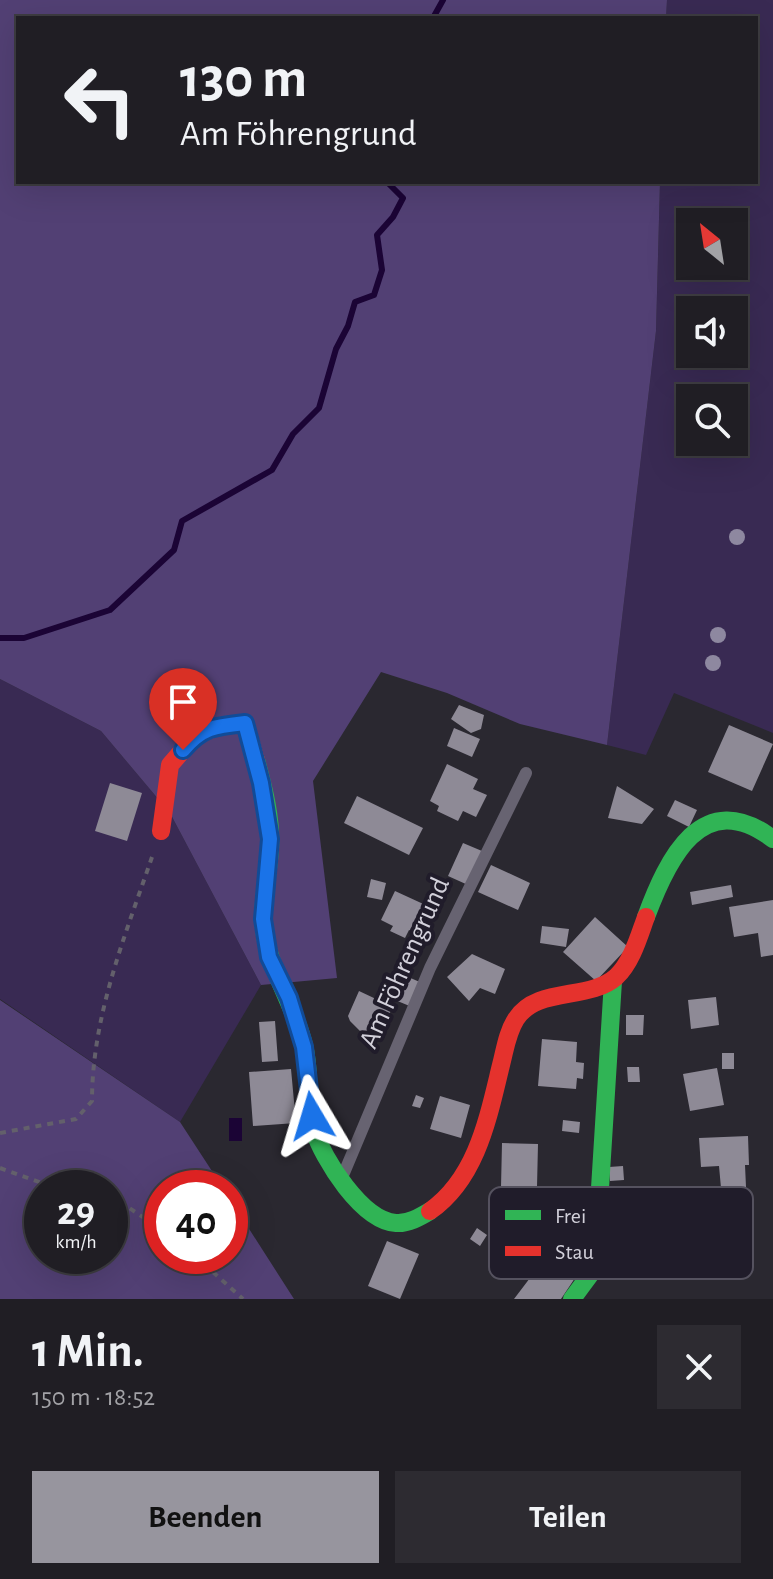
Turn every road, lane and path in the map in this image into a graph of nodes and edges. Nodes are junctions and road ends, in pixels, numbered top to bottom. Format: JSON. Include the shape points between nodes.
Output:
{"nodes":[{"id":1,"x":526,"y":773,"type":"dead end"},
{"id":2,"x":161,"y":831,"type":"joint"},
{"id":3,"x":773,"y":839,"type":"edge"},
{"id":4,"x":613,"y":981,"type":"junction"},
{"id":5,"x":0,"y":1133,"type":"edge"},
{"id":6,"x":0,"y":1168,"type":"edge"},
{"id":7,"x":24,"y":1177,"type":"edge"},
{"id":8,"x":342,"y":1179,"type":"junction"},
{"id":9,"x":600,"y":1187,"type":"edge"},
{"id":10,"x":215,"y":1274,"type":"edge"},
{"id":11,"x":587,"y":1279,"type":"edge"},
{"id":12,"x":243,"y":1299,"type":"edge"},
{"id":13,"x":572,"y":1299,"type":"edge"}],
"edges":[{"from":1,"to":8,"type":"lane","name":"Am Föhrengrund","via":[[430,968]]},
{"from":2,"to":5,"type":"path","via":[[114,966],[92,1061],[92,1101],[76,1119]]},
{"from":2,"to":8,"type":"street","via":[[170,765],[196,735],[245,723],[270,839],[263,919],[269,957],[304,1047],[315,1132]]},
{"from":3,"to":4,"type":"street","via":[[758,827],[737,821],[718,821],[691,833],[668,866],[625,967]]},
{"from":4,"to":8,"type":"street","via":[[545,1000],[521,1013],[508,1037],[472,1164],[448,1197],[430,1211],[402,1223],[389,1222],[360,1203]]},
{"from":4,"to":9,"type":"street"},
{"from":6,"to":7,"type":"path"},
{"from":10,"to":12,"type":"path"},
{"from":11,"to":13,"type":"street"}]}
